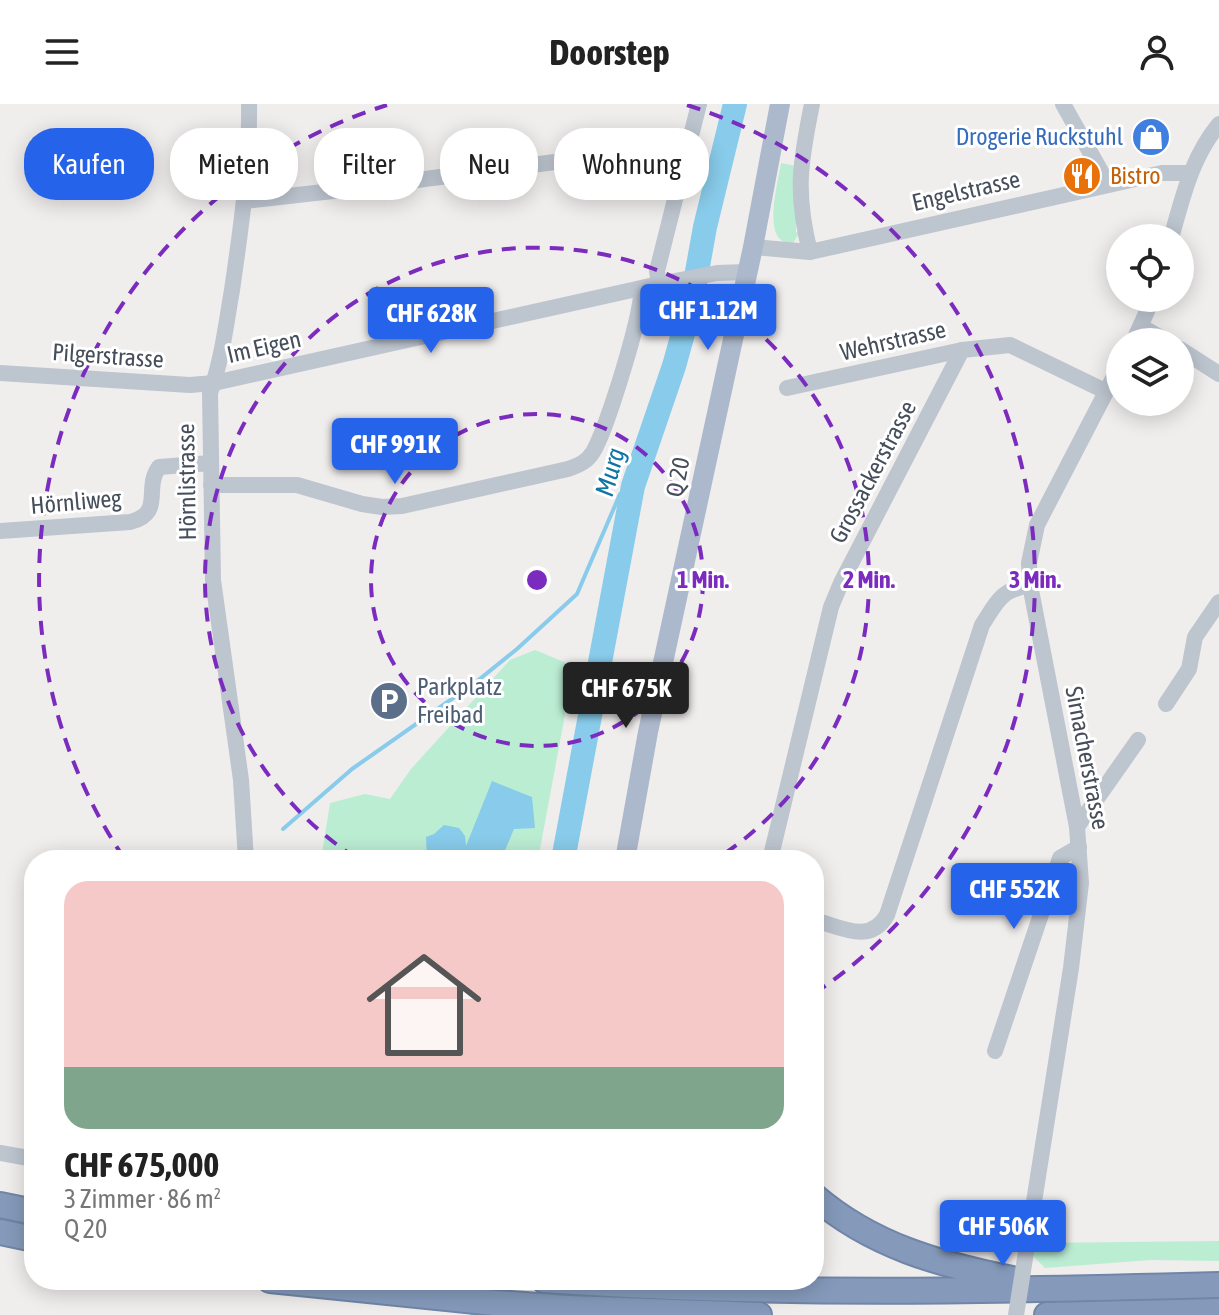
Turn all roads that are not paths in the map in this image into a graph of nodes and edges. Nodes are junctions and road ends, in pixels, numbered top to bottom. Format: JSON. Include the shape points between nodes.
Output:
{"nodes":[{"id":1,"x":249,"y":104,"type":"edge"},
{"id":2,"x":699,"y":104,"type":"edge"},
{"id":3,"x":780,"y":104,"type":"edge"},
{"id":4,"x":812,"y":104,"type":"edge"},
{"id":5,"x":1063,"y":104,"type":"edge"},
{"id":6,"x":1219,"y":124,"type":"edge"},
{"id":7,"x":694,"y":128,"type":"edge"},
{"id":8,"x":554,"y":162,"type":"edge"},
{"id":9,"x":1190,"y":173,"type":"junction"},
{"id":10,"x":1108,"y":184,"type":"junction"},
{"id":11,"x":675,"y":200,"type":"edge"},
{"id":12,"x":244,"y":201,"type":"junction"},
{"id":13,"x":1175,"y":224,"type":"edge"},
{"id":14,"x":753,"y":247,"type":"junction"},
{"id":15,"x":810,"y":252,"type":"junction"},
{"id":16,"x":747,"y":272,"type":"junction"},
{"id":17,"x":659,"y":284,"type":"junction"},
{"id":18,"x":641,"y":289,"type":"junction"},
{"id":19,"x":1148,"y":312,"type":"edge"},
{"id":20,"x":1142,"y":327,"type":"edge"},
{"id":21,"x":962,"y":350,"type":"junction"},
{"id":22,"x":1194,"y":358,"type":"edge"},
{"id":23,"x":0,"y":373,"type":"edge"},
{"id":24,"x":1219,"y":374,"type":"edge"},
{"id":25,"x":214,"y":383,"type":"junction"},
{"id":26,"x":787,"y":388,"type":"dead end"},
{"id":27,"x":1105,"y":391,"type":"joint"},
{"id":28,"x":211,"y":463,"type":"junction"},
{"id":29,"x":211,"y":485,"type":"junction"},
{"id":30,"x":0,"y":531,"type":"edge"},
{"id":31,"x":1030,"y":585,"type":"junction"},
{"id":32,"x":1219,"y":602,"type":"edge"},
{"id":33,"x":1166,"y":704,"type":"dead end"},
{"id":34,"x":1138,"y":740,"type":"dead end"},
{"id":35,"x":1077,"y":827,"type":"junction"},
{"id":36,"x":1079,"y":847,"type":"junction"},
{"id":37,"x":245,"y":850,"type":"edge"},
{"id":38,"x":627,"y":850,"type":"edge"},
{"id":39,"x":772,"y":850,"type":"edge"},
{"id":40,"x":824,"y":923,"type":"edge"},
{"id":41,"x":995,"y":1051,"type":"dead end"},
{"id":42,"x":0,"y":1153,"type":"edge"},
{"id":43,"x":24,"y":1157,"type":"edge"},
{"id":44,"x":824,"y":1203,"type":"edge"},
{"id":45,"x":0,"y":1205,"type":"edge"},
{"id":46,"x":24,"y":1210,"type":"edge"},
{"id":47,"x":0,"y":1232,"type":"edge"},
{"id":48,"x":24,"y":1237,"type":"edge"},
{"id":49,"x":1219,"y":1285,"type":"edge"},
{"id":50,"x":1058,"y":1289,"type":"junction"},
{"id":51,"x":363,"y":1290,"type":"edge"},
{"id":52,"x":546,"y":1290,"type":"edge"},
{"id":53,"x":824,"y":1290,"type":"edge"},
{"id":54,"x":1219,"y":1311,"type":"edge"},
{"id":55,"x":562,"y":1312,"type":"edge"},
{"id":56,"x":536,"y":1315,"type":"edge"},
{"id":57,"x":759,"y":1315,"type":"edge"},
{"id":58,"x":1016,"y":1315,"type":"edge"},
{"id":59,"x":1047,"y":1315,"type":"edge"},
{"id":60,"x":1063,"y":1315,"type":"edge"}],
"edges":[{"from":1,"to":12,"type":"street","name":"Hörnlistrasse"},
{"from":2,"to":7,"type":"street"},
{"from":3,"to":14,"type":"main road","name":"Q 20"},
{"from":4,"to":15,"type":"street","via":[[799,191]]},
{"from":5,"to":10,"type":"street"},
{"from":6,"to":9,"type":"street"},
{"from":8,"to":12,"type":"street"},
{"from":9,"to":10,"type":"street","name":"Engelstrasse","via":[[1170,171]]},
{"from":9,"to":13,"type":"street"},
{"from":10,"to":15,"type":"street","name":"Engelstrasse"},
{"from":11,"to":17,"type":"street","via":[[657,271]]},
{"from":12,"to":25,"type":"street","name":"Hörnlistrasse"},
{"from":14,"to":15,"type":"street","name":"Engelstrasse"},
{"from":14,"to":16,"type":"main road","name":"Q 20"},
{"from":16,"to":17,"type":"street","name":"Im Eigen"},
{"from":16,"to":38,"type":"main road","name":"Q 20"},
{"from":17,"to":18,"type":"street","name":"Im Eigen"},
{"from":18,"to":25,"type":"street","name":"Im Eigen"},
{"from":18,"to":29,"type":"street","via":[[641,307],[624,363],[599,438],[584,463],[392,507],[297,485]]},
{"from":19,"to":20,"type":"street"},
{"from":21,"to":26,"type":"street","name":"Wehrstrasse"},
{"from":21,"to":27,"type":"street","via":[[1010,345]]},
{"from":21,"to":39,"type":"street","name":"Grossackerstrasse","via":[[831,607]]},
{"from":22,"to":24,"type":"street"},
{"from":23,"to":25,"type":"street","name":"Pilgerstrasse"},
{"from":25,"to":28,"type":"street","name":"Hörnlistrasse"},
{"from":27,"to":31,"type":"street","name":"Sirnacherstrasse","via":[[1037,525]]},
{"from":28,"to":29,"type":"street","name":"Hörnlistrasse"},
{"from":28,"to":30,"type":"street","name":"Hörnliweg","via":[[159,467],[149,512],[142,519]]},
{"from":29,"to":37,"type":"street","name":"Hörnlistrasse","via":[[213,580]]},
{"from":31,"to":35,"type":"street","name":"Sirnacherstrasse"},
{"from":31,"to":40,"type":"street","via":[[1007,590],[982,625],[881,925],[860,932]]},
{"from":32,"to":33,"type":"street","via":[[1195,637],[1189,669]]},
{"from":34,"to":35,"type":"street"},
{"from":35,"to":36,"type":"street","name":"Sirnacherstrasse"},
{"from":36,"to":41,"type":"street","via":[[1060,858]]},
{"from":36,"to":58,"type":"street","name":"Sirnacherstrasse","bridge":true,"via":[[1078,914]]},
{"from":42,"to":43,"type":"street"},
{"from":44,"to":50,"type":"highway","via":[[862,1231],[905,1252]]},
{"from":45,"to":46,"type":"highway"},
{"from":47,"to":48,"type":"highway"},
{"from":49,"to":50,"type":"highway"},
{"from":50,"to":53,"type":"highway"},
{"from":51,"to":55,"type":"highway","bridge":true},
{"from":52,"to":56,"type":"main road"},
{"from":54,"to":60,"type":"highway"},
{"from":55,"to":57,"type":"highway"},
{"from":59,"to":60,"type":"highway"}]}
